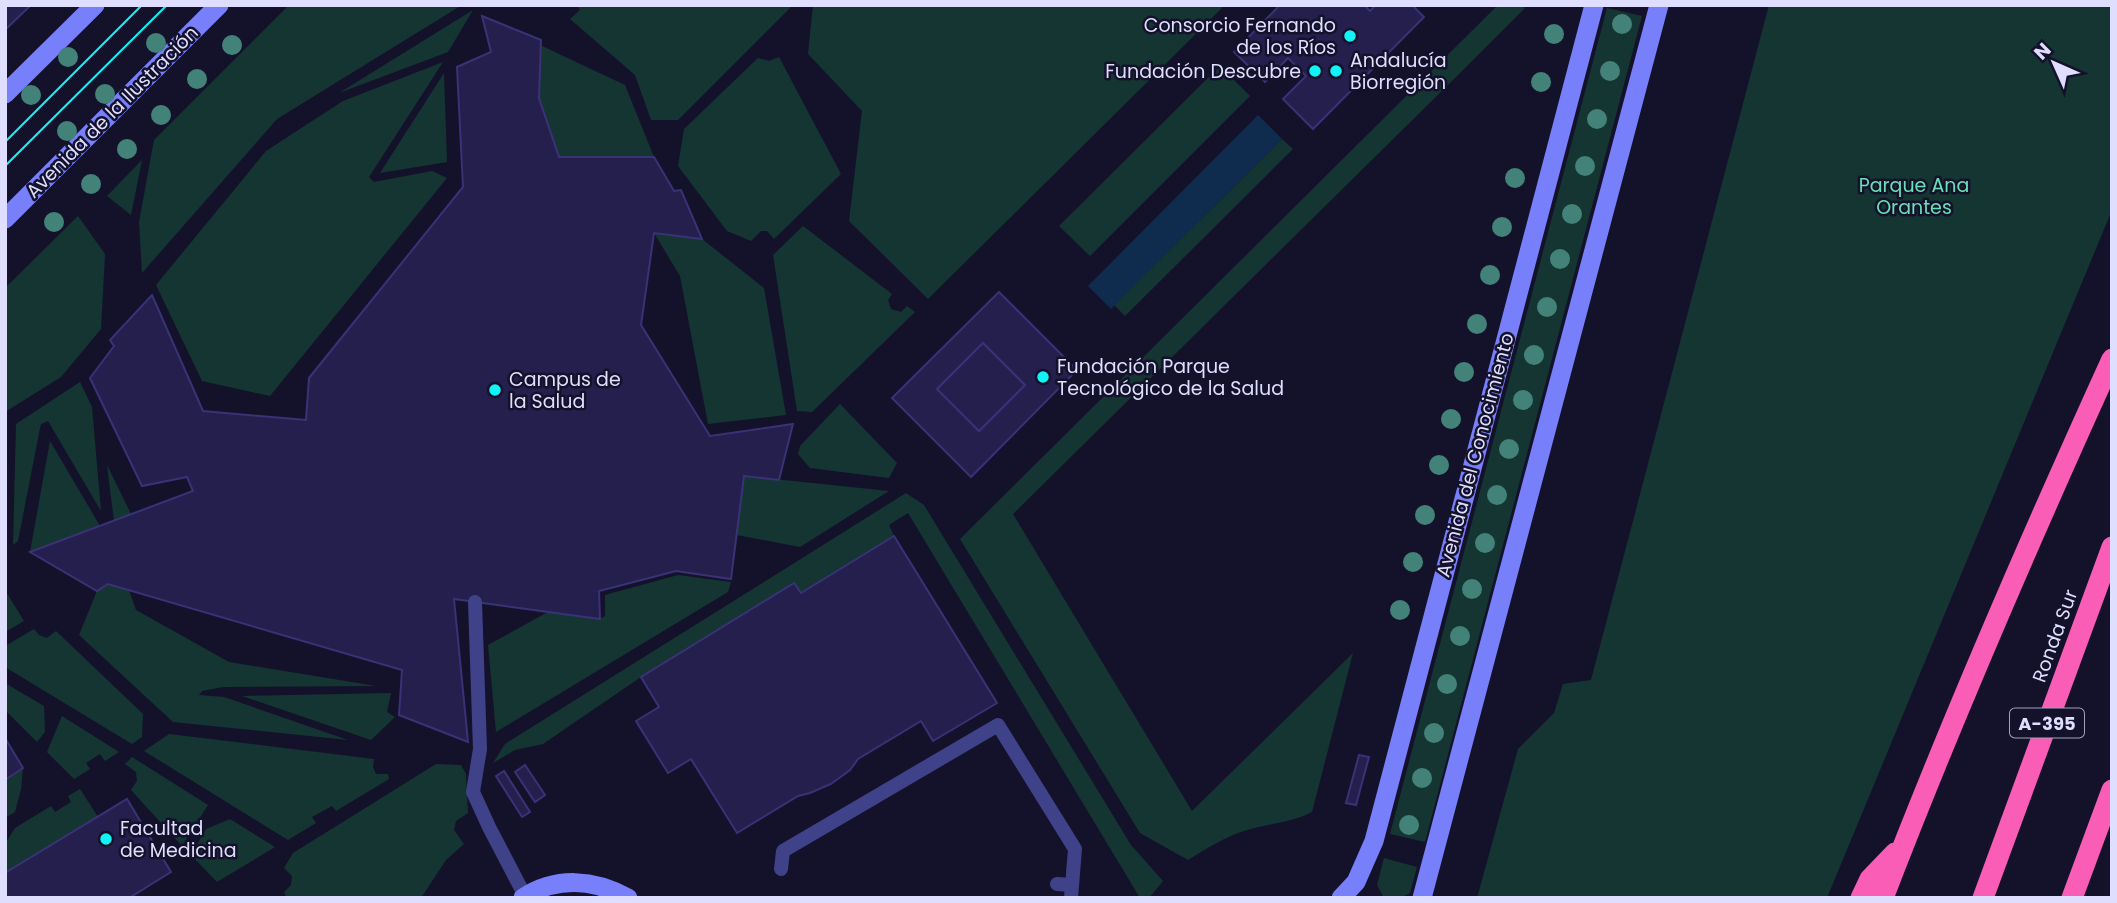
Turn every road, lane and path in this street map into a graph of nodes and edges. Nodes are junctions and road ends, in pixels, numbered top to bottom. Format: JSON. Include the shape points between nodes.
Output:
{"nodes":[{"id":1,"x":95,"y":5,"type":"edge"},
{"id":2,"x":219,"y":5,"type":"edge"},
{"id":3,"x":1594,"y":5,"type":"edge"},
{"id":4,"x":1659,"y":5,"type":"edge"},
{"id":5,"x":5,"y":94,"type":"edge"},
{"id":6,"x":5,"y":219,"type":"edge"},
{"id":7,"x":2112,"y":359,"type":"edge"},
{"id":8,"x":2112,"y":547,"type":"edge"},
{"id":9,"x":475,"y":602,"type":"dead end"},
{"id":10,"x":2112,"y":790,"type":"edge"},
{"id":11,"x":1903,"y":843,"type":"junction"},
{"id":12,"x":781,"y":869,"type":"dead end"},
{"id":13,"x":1056,"y":884,"type":"dead end"},
{"id":14,"x":1072,"y":891,"type":"edge"},
{"id":15,"x":524,"y":897,"type":"edge"},
{"id":16,"x":628,"y":898,"type":"edge"},
{"id":17,"x":1341,"y":898,"type":"edge"},
{"id":18,"x":1422,"y":898,"type":"edge"},
{"id":19,"x":1861,"y":898,"type":"edge"},
{"id":20,"x":1883,"y":898,"type":"edge"},
{"id":21,"x":1983,"y":898,"type":"edge"},
{"id":22,"x":2072,"y":898,"type":"edge"}],
"edges":[{"from":1,"to":5,"type":"main road"},
{"from":2,"to":6,"type":"main road","name":"Avenida de la Ilustración"},
{"from":3,"to":17,"type":"main road","name":"Avenida del Conocimiento","via":[[1374,841],[1356,882]]},
{"from":4,"to":18,"type":"main road"},
{"from":7,"to":11,"type":"highway"},
{"from":8,"to":21,"type":"highway","name":"Ronda Sur","number":"A-395"},
{"from":9,"to":15,"type":"lane","via":[[480,749],[474,792]]},
{"from":10,"to":22,"type":"highway"},
{"from":11,"to":19,"type":"highway","via":[[1870,879]]},
{"from":11,"to":20,"type":"highway"},
{"from":12,"to":14,"type":"lane","via":[[783,850],[998,725],[1075,849]]},
{"from":13,"to":14,"type":"lane"},
{"from":15,"to":16,"type":"main road","via":[[574,881],[612,889]]}]}
